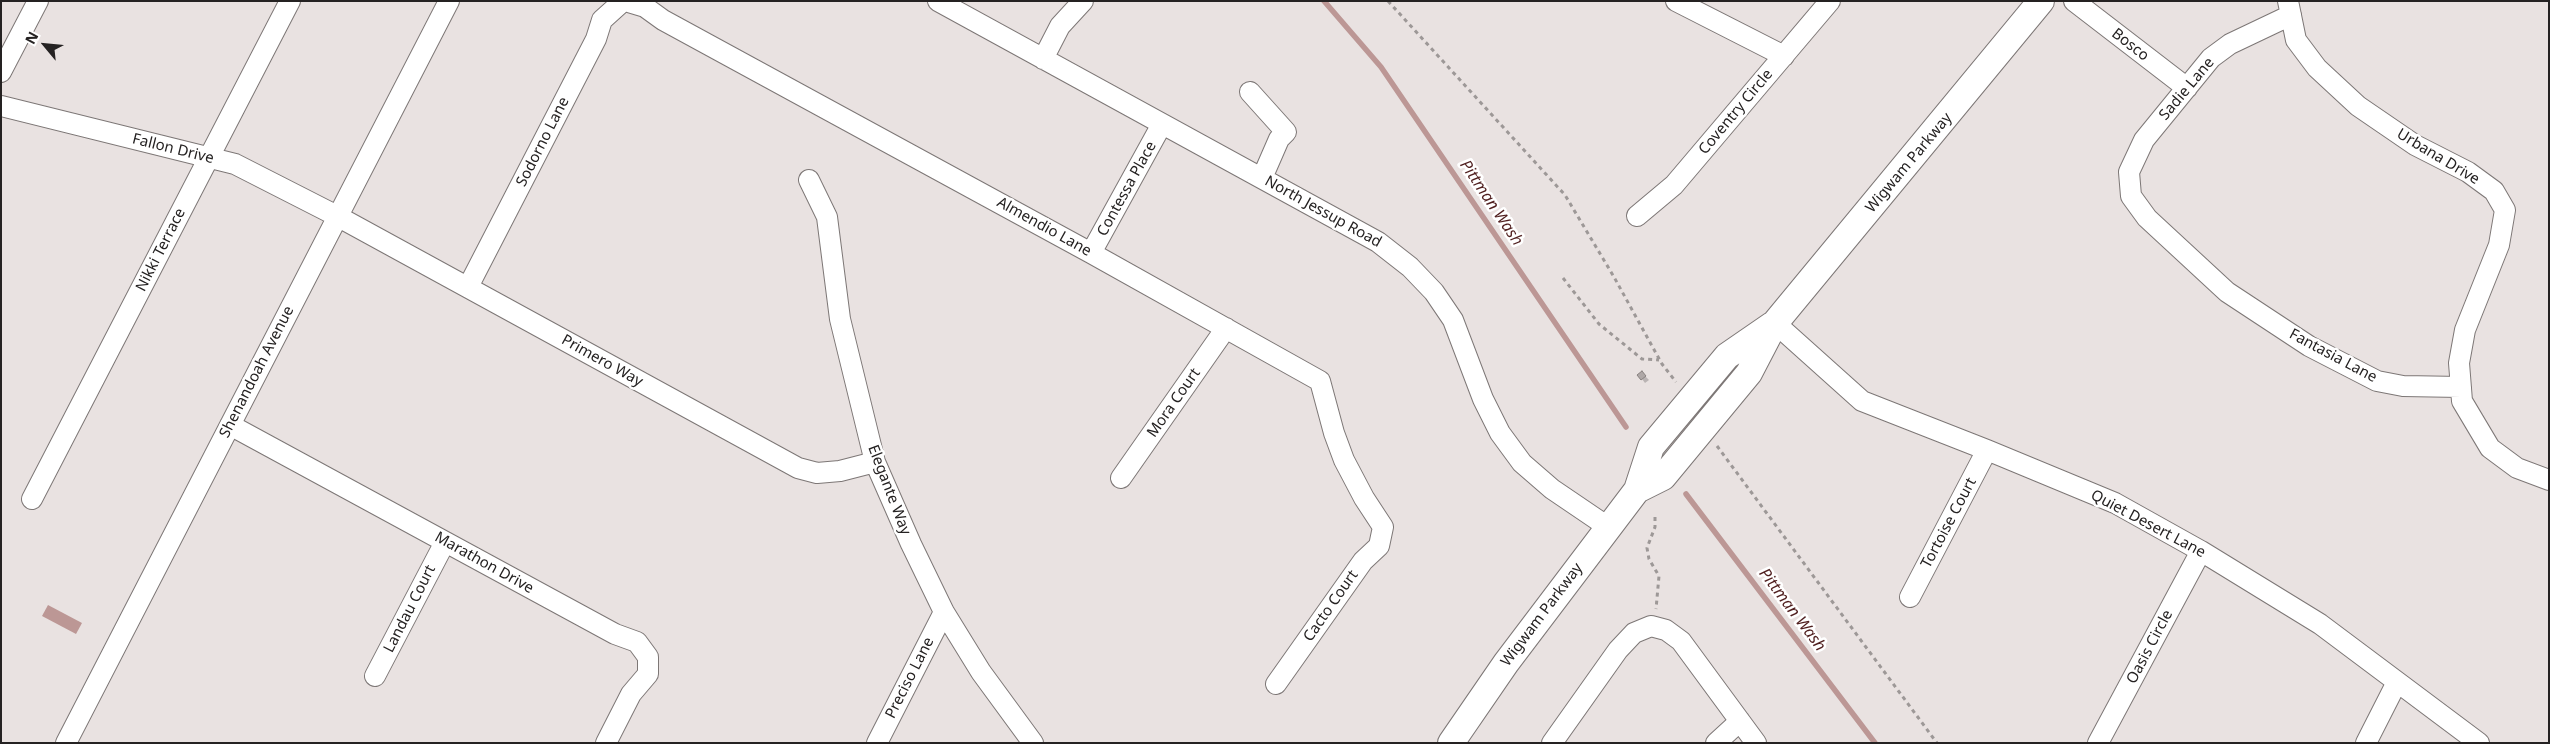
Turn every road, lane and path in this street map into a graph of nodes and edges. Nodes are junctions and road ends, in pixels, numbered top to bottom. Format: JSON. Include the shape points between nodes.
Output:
{"nodes":[{"id":1,"x":38,"y":1,"type":"edge"},
{"id":2,"x":290,"y":1,"type":"edge"},
{"id":3,"x":449,"y":1,"type":"edge"},
{"id":4,"x":624,"y":1,"type":"edge"},
{"id":5,"x":938,"y":1,"type":"edge"},
{"id":6,"x":1388,"y":1,"type":"edge"},
{"id":7,"x":1676,"y":1,"type":"edge"},
{"id":8,"x":1830,"y":1,"type":"edge"},
{"id":9,"x":2041,"y":1,"type":"edge"},
{"id":10,"x":2074,"y":1,"type":"edge"},
{"id":11,"x":1074,"y":4,"type":"edge"},
{"id":12,"x":2290,"y":8,"type":"edge"},
{"id":13,"x":1784,"y":56,"type":"junction"},
{"id":14,"x":1042,"y":58,"type":"junction"},
{"id":15,"x":1,"y":72,"type":"edge"},
{"id":16,"x":2186,"y":88,"type":"junction"},
{"id":17,"x":1250,"y":92,"type":"dead end"},
{"id":18,"x":1,"y":106,"type":"edge"},
{"id":19,"x":1162,"y":124,"type":"junction"},
{"id":20,"x":208,"y":158,"type":"junction"},
{"id":21,"x":1262,"y":178,"type":"junction"},
{"id":22,"x":809,"y":180,"type":"dead end"},
{"id":23,"x":2129,"y":184,"type":"joint"},
{"id":24,"x":336,"y":216,"type":"junction"},
{"id":25,"x":1637,"y":216,"type":"dead end"},
{"id":26,"x":1091,"y":253,"type":"junction"},
{"id":27,"x":1563,"y":278,"type":"dead end"},
{"id":28,"x":468,"y":287,"type":"junction"},
{"id":29,"x":1775,"y":323,"type":"junction"},
{"id":30,"x":1226,"y":328,"type":"junction"},
{"id":31,"x":1660,"y":360,"type":"junction"},
{"id":32,"x":2461,"y":386,"type":"junction"},
{"id":33,"x":1681,"y":389,"type":"dead end"},
{"id":34,"x":230,"y":425,"type":"junction"},
{"id":35,"x":1715,"y":443,"type":"dead end"},
{"id":36,"x":1988,"y":450,"type":"junction"},
{"id":37,"x":875,"y":462,"type":"junction"},
{"id":38,"x":1121,"y":478,"type":"dead end"},
{"id":39,"x":2549,"y":480,"type":"edge"},
{"id":40,"x":32,"y":498,"type":"dead end"},
{"id":41,"x":1655,"y":517,"type":"dead end"},
{"id":42,"x":1384,"y":527,"type":"joint"},
{"id":43,"x":1608,"y":527,"type":"junction"},
{"id":44,"x":444,"y":542,"type":"junction"},
{"id":45,"x":2201,"y":551,"type":"junction"},
{"id":46,"x":1910,"y":597,"type":"dead end"},
{"id":47,"x":944,"y":612,"type":"junction"},
{"id":48,"x":1653,"y":626,"type":"junction"},
{"id":49,"x":375,"y":676,"type":"dead end"},
{"id":50,"x":2398,"y":682,"type":"junction"},
{"id":51,"x":1276,"y":684,"type":"dead end"},
{"id":52,"x":1740,"y":721,"type":"junction"},
{"id":53,"x":66,"y":743,"type":"edge"},
{"id":54,"x":606,"y":743,"type":"edge"},
{"id":55,"x":876,"y":743,"type":"edge"},
{"id":56,"x":1033,"y":743,"type":"edge"},
{"id":57,"x":1451,"y":743,"type":"edge"},
{"id":58,"x":1552,"y":743,"type":"edge"},
{"id":59,"x":1716,"y":743,"type":"edge"},
{"id":60,"x":1756,"y":743,"type":"edge"},
{"id":61,"x":1937,"y":743,"type":"edge"},
{"id":62,"x":2098,"y":743,"type":"edge"},
{"id":63,"x":2366,"y":743,"type":"edge"},
{"id":64,"x":2479,"y":743,"type":"edge"}],
"edges":[{"from":1,"to":15,"type":"street"},
{"from":2,"to":20,"type":"street","name":"Nikki Terrace"},
{"from":3,"to":24,"type":"street","name":"Shenandoah Avenue"},
{"from":4,"to":26,"type":"street","name":"Almendio Lane","via":[[645,6],[663,20]]},
{"from":4,"to":28,"type":"street","name":"Sodorno Lane","via":[[602,20],[596,39]]},
{"from":5,"to":14,"type":"street","name":"North Jessup Road"},
{"from":6,"to":31,"type":"path","via":[[1565,195]]},
{"from":7,"to":13,"type":"street"},
{"from":8,"to":13,"type":"street","name":"Coventry Circle"},
{"from":9,"to":29,"type":"main road","name":"Wigwam Parkway"},
{"from":10,"to":16,"type":"street","name":"Bosco"},
{"from":11,"to":14,"type":"street"},
{"from":12,"to":16,"type":"street","name":"Sadie Lane","via":[[2211,58]]},
{"from":12,"to":32,"type":"street","name":"Urbana Drive","via":[[2296,40],[2317,68],[2351,99],[2415,145],[2468,172],[2494,191],[2505,210],[2499,245],[2466,330],[2459,363]]},
{"from":13,"to":25,"type":"street","name":"Coventry Circle","via":[[1674,184]]},
{"from":14,"to":19,"type":"street","name":"North Jessup Road"},
{"from":16,"to":23,"type":"street","name":"Sadie Lane","via":[[2144,140],[2129,172]]},
{"from":17,"to":21,"type":"street","via":[[1286,132],[1279,139]]},
{"from":18,"to":20,"type":"street","name":"Fallon Drive"},
{"from":19,"to":21,"type":"street","name":"North Jessup Road"},
{"from":19,"to":26,"type":"street","name":"Contessa Place"},
{"from":20,"to":24,"type":"street","name":"Fallon Drive","via":[[235,164]]},
{"from":20,"to":40,"type":"street","name":"Nikki Terrace"},
{"from":21,"to":43,"type":"street","name":"North Jessup Road","via":[[1378,242],[1410,266],[1434,292],[1453,320],[1483,400],[1500,433],[1522,463],[1552,489]]},
{"from":22,"to":37,"type":"street","name":"Elegante Way","via":[[827,217],[840,319]]},
{"from":23,"to":32,"type":"street","name":"Fantasia Lane","via":[[2131,196],[2147,218],[2227,292],[2309,346],[2377,381],[2403,386]]},
{"from":24,"to":28,"type":"street","name":"Primero Way"},
{"from":24,"to":34,"type":"street","name":"Shenandoah Avenue"},
{"from":26,"to":30,"type":"street","name":"Almendio Lane"},
{"from":27,"to":31,"type":"path","via":[[1599,324],[1642,359]]},
{"from":28,"to":37,"type":"street","name":"Primero Way","via":[[798,468],[817,473]]},
{"from":29,"to":36,"type":"street","name":"Quiet Desert Lane","via":[[1862,401]]},
{"from":29,"to":43,"type":"main road","name":"Wigwam Parkway","via":[[1727,356],[1689,400],[1651,448],[1637,490]]},
{"from":30,"to":38,"type":"street","name":"Mora Court"},
{"from":30,"to":42,"type":"street","name":"Almendio Lane","via":[[1320,382],[1344,460]]},
{"from":31,"to":33,"type":"path"},
{"from":32,"to":39,"type":"street","via":[[2462,401],[2490,448],[2517,468]]},
{"from":34,"to":44,"type":"street","name":"Marathon Drive"},
{"from":34,"to":53,"type":"street","name":"Shenandoah Avenue"},
{"from":35,"to":61,"type":"path"},
{"from":36,"to":45,"type":"street","name":"Quiet Desert Lane","via":[[2115,503]]},
{"from":36,"to":46,"type":"street","name":"Tortoise Court"},
{"from":37,"to":47,"type":"street","name":"Elegante Way"},
{"from":41,"to":48,"type":"path","via":[[1655,528],[1647,548],[1659,576]]},
{"from":42,"to":51,"type":"street","name":"Cacto Court","via":[[1379,546],[1363,561]]},
{"from":43,"to":57,"type":"main road","name":"Wigwam Parkway","via":[[1506,663]]},
{"from":44,"to":49,"type":"street","name":"Landau Court"},
{"from":44,"to":54,"type":"street","name":"Marathon Drive","via":[[615,634],[637,642],[648,657],[648,674],[631,694]]},
{"from":45,"to":50,"type":"street","name":"Quiet Desert Lane","via":[[2320,624]]},
{"from":45,"to":62,"type":"street","name":"Oasis Circle"},
{"from":47,"to":55,"type":"street","name":"Preciso Lane"},
{"from":47,"to":56,"type":"street","name":"Elegante Way","via":[[981,672]]},
{"from":48,"to":52,"type":"street","via":[[1666,630],[1681,641]]},
{"from":48,"to":58,"type":"street","via":[[1634,633],[1618,650]]},
{"from":50,"to":63,"type":"street"},
{"from":50,"to":64,"type":"street","name":"Quiet Desert Lane"},
{"from":52,"to":59,"type":"street"},
{"from":52,"to":60,"type":"street"}]}
